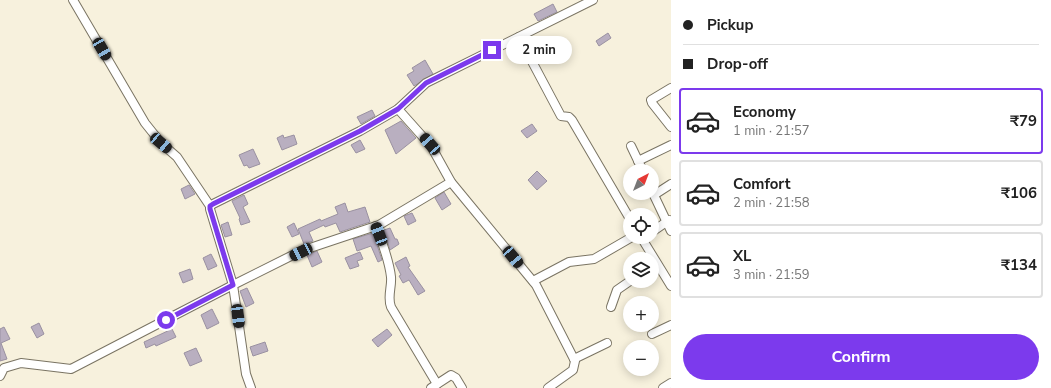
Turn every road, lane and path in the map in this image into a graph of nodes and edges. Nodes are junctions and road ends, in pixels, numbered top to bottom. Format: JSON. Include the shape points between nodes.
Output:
{"nodes":[{"id":1,"x":73,"y":0,"type":"edge"},
{"id":2,"x":593,"y":0,"type":"edge"},
{"id":3,"x":519,"y":37,"type":"junction"},
{"id":4,"x":671,"y":88,"type":"edge"},
{"id":5,"x":398,"y":109,"type":"junction"},
{"id":6,"x":671,"y":128,"type":"edge"},
{"id":7,"x":671,"y":145,"type":"edge"},
{"id":8,"x":631,"y":146,"type":"dead end"},
{"id":9,"x":638,"y":161,"type":"junction"},
{"id":10,"x":640,"y":164,"type":"edge"},
{"id":11,"x":451,"y":182,"type":"junction"},
{"id":12,"x":671,"y":184,"type":"edge"},
{"id":13,"x":659,"y":190,"type":"edge"},
{"id":14,"x":657,"y":200,"type":"edge"},
{"id":15,"x":210,"y":206,"type":"junction"},
{"id":16,"x":624,"y":208,"type":"edge"},
{"id":17,"x":669,"y":220,"type":"edge"},
{"id":18,"x":376,"y":226,"type":"junction"},
{"id":19,"x":659,"y":227,"type":"edge"},
{"id":20,"x":671,"y":231,"type":"edge"},
{"id":21,"x":623,"y":242,"type":"edge"},
{"id":22,"x":659,"y":269,"type":"edge"},
{"id":23,"x":534,"y":281,"type":"junction"},
{"id":24,"x":670,"y":281,"type":"edge"},
{"id":25,"x":233,"y":285,"type":"junction"},
{"id":26,"x":623,"y":286,"type":"edge"},
{"id":27,"x":611,"y":307,"type":"dead end"},
{"id":28,"x":671,"y":325,"type":"edge"},
{"id":29,"x":652,"y":334,"type":"dead end"},
{"id":30,"x":608,"y":343,"type":"dead end"},
{"id":31,"x":574,"y":359,"type":"junction"},
{"id":32,"x":0,"y":376,"type":"edge"},
{"id":33,"x":671,"y":383,"type":"edge"},
{"id":34,"x":434,"y":386,"type":"edge"},
{"id":35,"x":251,"y":388,"type":"edge"},
{"id":36,"x":462,"y":388,"type":"edge"},
{"id":37,"x":548,"y":388,"type":"edge"},
{"id":38,"x":663,"y":388,"type":"edge"}],
"edges":[{"from":1,"to":15,"type":"street","via":[[145,123],[161,143],[177,157]]},
{"from":2,"to":3,"type":"street"},
{"from":3,"to":5,"type":"street","via":[[426,83]]},
{"from":3,"to":16,"type":"street","via":[[561,116],[572,120]]},
{"from":4,"to":6,"type":"street","via":[[651,100]]},
{"from":5,"to":11,"type":"street","via":[[431,146]]},
{"from":5,"to":15,"type":"street","via":[[360,131]]},
{"from":7,"to":9,"type":"street"},
{"from":8,"to":9,"type":"street"},
{"from":9,"to":10,"type":"street"},
{"from":11,"to":18,"type":"street"},
{"from":11,"to":23,"type":"street"},
{"from":12,"to":13,"type":"street"},
{"from":14,"to":17,"type":"street"},
{"from":15,"to":25,"type":"street"},
{"from":17,"to":19,"type":"street"},
{"from":17,"to":20,"type":"street"},
{"from":18,"to":25,"type":"street","via":[[301,252]]},
{"from":18,"to":34,"type":"street","via":[[391,275],[391,307]]},
{"from":21,"to":23,"type":"street","via":[[594,259],[569,262]]},
{"from":22,"to":24,"type":"street"},
{"from":23,"to":31,"type":"street"},
{"from":25,"to":32,"type":"street","via":[[71,369],[21,363],[4,368]]},
{"from":25,"to":35,"type":"street","via":[[246,374]]},
{"from":26,"to":27,"type":"street","via":[[617,290]]},
{"from":28,"to":29,"type":"street"},
{"from":30,"to":31,"type":"street"},
{"from":31,"to":37,"type":"street","via":[[573,370]]},
{"from":33,"to":38,"type":"street"},
{"from":34,"to":36,"type":"street","via":[[451,376],[456,378]]}]}
